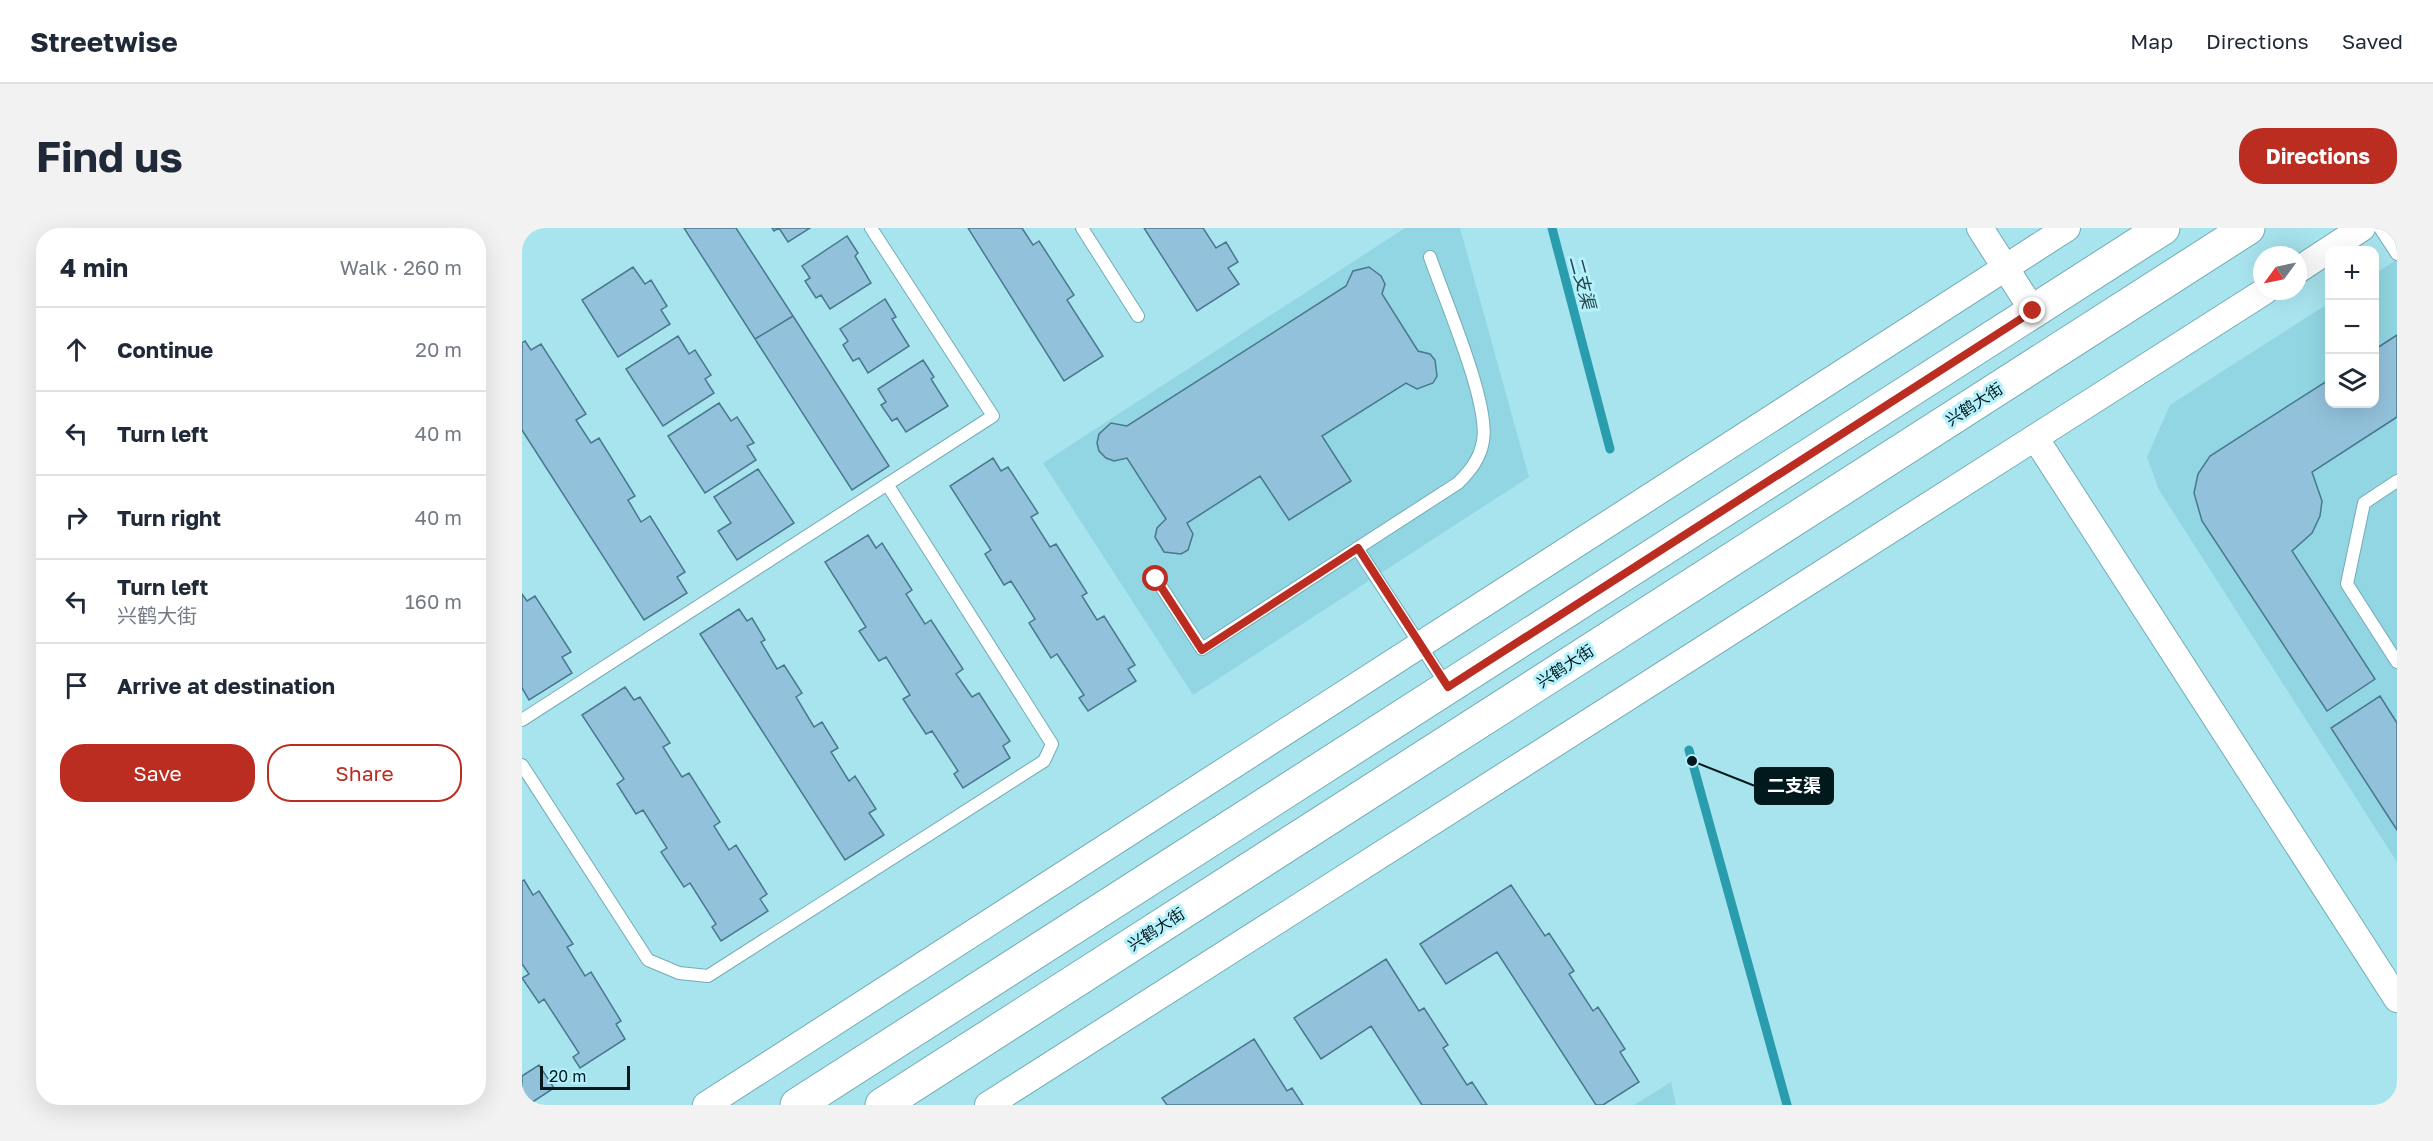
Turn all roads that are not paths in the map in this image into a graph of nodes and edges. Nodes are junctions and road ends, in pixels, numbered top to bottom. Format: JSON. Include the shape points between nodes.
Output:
{"nodes":[{"id":1,"x":871,"y":228,"type":"edge"},
{"id":2,"x":1082,"y":228,"type":"edge"},
{"id":3,"x":1980,"y":228,"type":"edge"},
{"id":4,"x":2067,"y":228,"type":"edge"},
{"id":5,"x":2163,"y":228,"type":"edge"},
{"id":6,"x":2248,"y":228,"type":"edge"},
{"id":7,"x":2362,"y":228,"type":"edge"},
{"id":8,"x":2380,"y":228,"type":"edge"},
{"id":9,"x":2397,"y":254,"type":"edge"},
{"id":10,"x":1430,"y":257,"type":"dead end"},
{"id":11,"x":2307,"y":264,"type":"edge"},
{"id":12,"x":2005,"y":268,"type":"junction"},
{"id":13,"x":2253,"y":299,"type":"edge"},
{"id":14,"x":2033,"y":311,"type":"junction"},
{"id":15,"x":1138,"y":316,"type":"dead end"},
{"id":16,"x":2036,"y":439,"type":"junction"},
{"id":17,"x":2397,"y":481,"type":"edge"},
{"id":18,"x":887,"y":484,"type":"junction"},
{"id":19,"x":1358,"y":548,"type":"junction"},
{"id":20,"x":1156,"y":579,"type":"dead end"},
{"id":21,"x":1420,"y":645,"type":"junction"},
{"id":22,"x":2397,"y":662,"type":"edge"},
{"id":23,"x":1448,"y":687,"type":"junction"},
{"id":24,"x":522,"y":720,"type":"edge"},
{"id":25,"x":522,"y":765,"type":"edge"},
{"id":26,"x":2397,"y":999,"type":"edge"},
{"id":27,"x":706,"y":1105,"type":"edge"},
{"id":28,"x":797,"y":1105,"type":"edge"},
{"id":29,"x":882,"y":1105,"type":"edge"},
{"id":30,"x":988,"y":1105,"type":"edge"}],
"edges":[{"from":1,"to":18,"type":"lane","via":[[993,416]]},
{"from":2,"to":15,"type":"lane"},
{"from":3,"to":12,"type":"street"},
{"from":4,"to":12,"type":"street"},
{"from":5,"to":14,"type":"main road"},
{"from":6,"to":29,"type":"main road","name":"兴鹤大街"},
{"from":7,"to":11,"type":"street"},
{"from":8,"to":9,"type":"lane"},
{"from":10,"to":19,"type":"lane","via":[[1480,399],[1484,441],[1474,467],[1458,483]]},
{"from":12,"to":14,"type":"street"},
{"from":12,"to":21,"type":"street"},
{"from":13,"to":16,"type":"street"},
{"from":14,"to":23,"type":"main road"},
{"from":16,"to":26,"type":"street"},
{"from":16,"to":30,"type":"street"},
{"from":17,"to":22,"type":"lane","via":[[2364,503],[2347,584]]},
{"from":18,"to":24,"type":"lane"},
{"from":18,"to":25,"type":"lane","via":[[1052,744],[1044,761],[708,975],[679,973],[648,960]]},
{"from":19,"to":20,"type":"lane","via":[[1202,650]]},
{"from":19,"to":21,"type":"lane"},
{"from":21,"to":23,"type":"lane"},
{"from":21,"to":27,"type":"street"},
{"from":23,"to":28,"type":"main road"}]}
